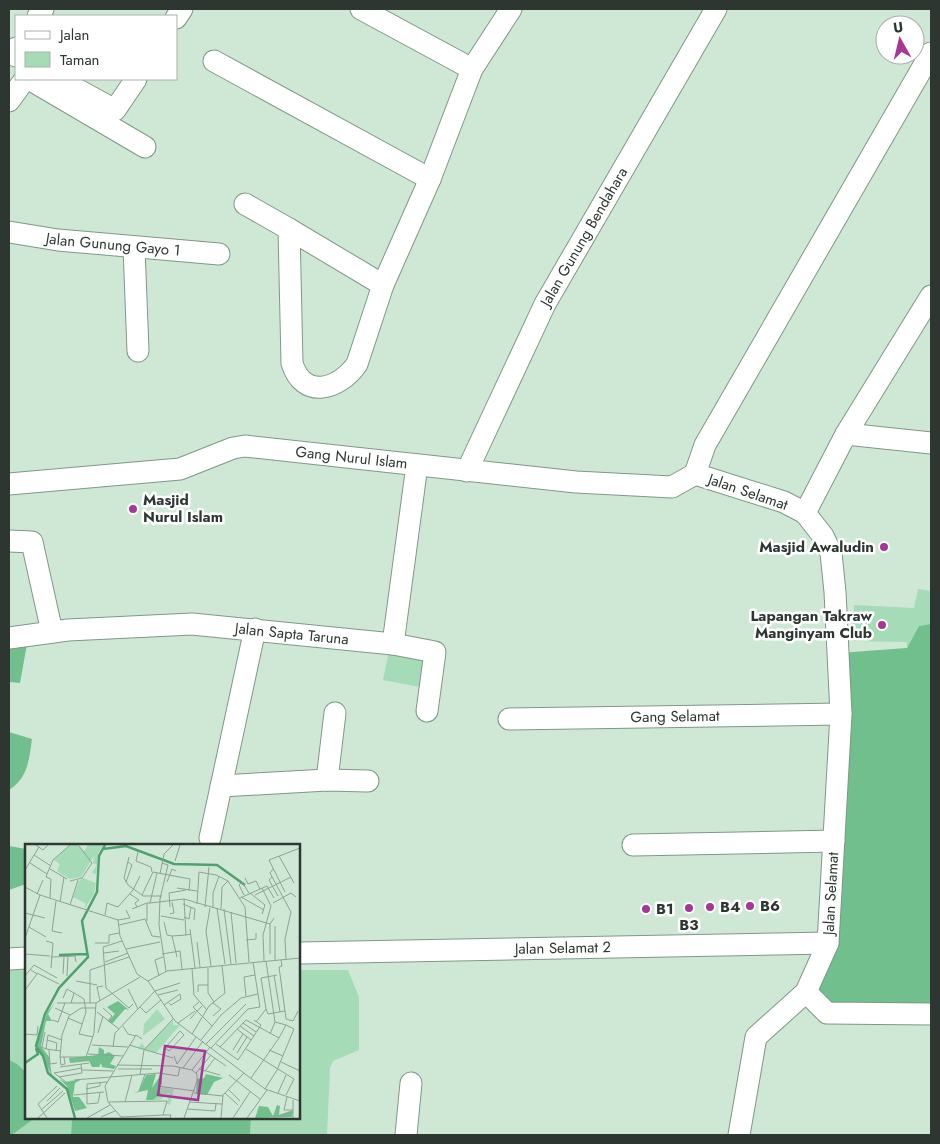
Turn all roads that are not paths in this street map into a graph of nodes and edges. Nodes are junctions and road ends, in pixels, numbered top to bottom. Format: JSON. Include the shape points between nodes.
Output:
{"nodes":[{"id":1,"x":361,"y":9,"type":"edge"},
{"id":2,"x":511,"y":9,"type":"edge"},
{"id":3,"x":716,"y":9,"type":"edge"},
{"id":4,"x":931,"y":53,"type":"edge"},
{"id":5,"x":214,"y":60,"type":"dead end"},
{"id":6,"x":472,"y":69,"type":"junction"},
{"id":7,"x":23,"y":80,"type":"edge"},
{"id":8,"x":32,"y":80,"type":"edge"},
{"id":9,"x":60,"y":80,"type":"edge"},
{"id":10,"x":135,"y":80,"type":"edge"},
{"id":11,"x":9,"y":101,"type":"edge"},
{"id":12,"x":145,"y":147,"type":"dead end"},
{"id":13,"x":430,"y":179,"type":"junction"},
{"id":14,"x":245,"y":204,"type":"dead end"},
{"id":15,"x":289,"y":229,"type":"junction"},
{"id":16,"x":9,"y":232,"type":"edge"},
{"id":17,"x":134,"y":247,"type":"junction"},
{"id":18,"x":218,"y":254,"type":"dead end"},
{"id":19,"x":383,"y":285,"type":"junction"},
{"id":20,"x":931,"y":296,"type":"edge"},
{"id":21,"x":138,"y":351,"type":"dead end"},
{"id":22,"x":846,"y":434,"type":"junction"},
{"id":23,"x":931,"y":443,"type":"edge"},
{"id":24,"x":417,"y":465,"type":"junction"},
{"id":25,"x":466,"y":471,"type":"junction"},
{"id":26,"x":694,"y":474,"type":"junction"},
{"id":27,"x":9,"y":484,"type":"edge"},
{"id":28,"x":805,"y":513,"type":"junction"},
{"id":29,"x":9,"y":542,"type":"edge"},
{"id":30,"x":255,"y":629,"type":"junction"},
{"id":31,"x":52,"y":632,"type":"junction"},
{"id":32,"x":9,"y":638,"type":"edge"},
{"id":33,"x":393,"y":644,"type":"junction"},
{"id":34,"x":427,"y":712,"type":"dead end"},
{"id":35,"x":335,"y":713,"type":"dead end"},
{"id":36,"x":842,"y":714,"type":"junction"},
{"id":37,"x":509,"y":718,"type":"dead end"},
{"id":38,"x":327,"y":780,"type":"junction"},
{"id":39,"x":368,"y":782,"type":"dead end"},
{"id":40,"x":221,"y":786,"type":"junction"},
{"id":41,"x":210,"y":838,"type":"dead end"},
{"id":42,"x":834,"y":841,"type":"junction"},
{"id":43,"x":633,"y":845,"type":"dead end"},
{"id":44,"x":828,"y":943,"type":"junction"},
{"id":45,"x":300,"y":953,"type":"edge"},
{"id":46,"x":9,"y":958,"type":"edge"},
{"id":47,"x":25,"y":958,"type":"edge"},
{"id":48,"x":806,"y":992,"type":"junction"},
{"id":49,"x":931,"y":1014,"type":"edge"},
{"id":50,"x":411,"y":1083,"type":"dead end"},
{"id":51,"x":406,"y":1135,"type":"edge"},
{"id":52,"x":739,"y":1135,"type":"edge"}],
"edges":[{"from":1,"to":6,"type":"street"},
{"from":2,"to":6,"type":"street"},
{"from":3,"to":25,"type":"street","name":"Jalan Gunung Bendahara","via":[[545,304]]},
{"from":4,"to":26,"type":"street","name":"Jalan Selamat","via":[[705,445]]},
{"from":5,"to":13,"type":"street"},
{"from":6,"to":13,"type":"street"},
{"from":7,"to":11,"type":"street"},
{"from":8,"to":12,"type":"street"},
{"from":9,"to":10,"type":"street","via":[[115,110]]},
{"from":13,"to":19,"type":"street"},
{"from":14,"to":15,"type":"street"},
{"from":15,"to":19,"type":"street"},
{"from":15,"to":19,"type":"street","via":[[292,363],[298,379],[307,385],[330,385],[349,374],[356,364]]},
{"from":16,"to":17,"type":"street","name":"Jalan Gunung Gayo 1"},
{"from":17,"to":18,"type":"street","name":"Jalan Gunung Gayo 1"},
{"from":17,"to":21,"type":"street"},
{"from":20,"to":22,"type":"street"},
{"from":22,"to":23,"type":"street"},
{"from":22,"to":28,"type":"street"},
{"from":24,"to":25,"type":"street","name":"Gang Nurul Islam"},
{"from":24,"to":27,"type":"street","name":"Gang Nurul Islam","via":[[245,446],[180,469]]},
{"from":24,"to":33,"type":"street"},
{"from":25,"to":26,"type":"street","name":"Gang Nurul Islam","via":[[672,487]]},
{"from":26,"to":28,"type":"street","name":"Jalan Selamat","via":[[784,502]]},
{"from":28,"to":36,"type":"street","name":"Jalan Selamat","via":[[823,536],[831,553]]},
{"from":29,"to":31,"type":"street","via":[[32,542]]},
{"from":30,"to":31,"type":"street","name":"Jalan Sapta Taruna","via":[[192,624]]},
{"from":30,"to":33,"type":"street","name":"Jalan Sapta Taruna"},
{"from":30,"to":40,"type":"street"},
{"from":31,"to":32,"type":"street","name":"Jalan Sapta Taruna"},
{"from":33,"to":34,"type":"street","name":"Jalan Sapta Taruna","via":[[435,652]]},
{"from":35,"to":38,"type":"street"},
{"from":36,"to":37,"type":"street","name":"Gang Selamat"},
{"from":36,"to":42,"type":"street","name":"Jalan Selamat"},
{"from":38,"to":39,"type":"street"},
{"from":38,"to":40,"type":"street"},
{"from":40,"to":41,"type":"street"},
{"from":42,"to":43,"type":"street"},
{"from":42,"to":44,"type":"street","name":"Jalan Selamat"},
{"from":44,"to":45,"type":"street","name":"Jalan Selamat 2"},
{"from":44,"to":48,"type":"street","name":"Jalan Selamat"},
{"from":46,"to":47,"type":"street"},
{"from":48,"to":49,"type":"street","via":[[827,1013]]},
{"from":48,"to":52,"type":"street","name":"Jalan Selamat","via":[[756,1037]]},
{"from":50,"to":51,"type":"street"}]}
